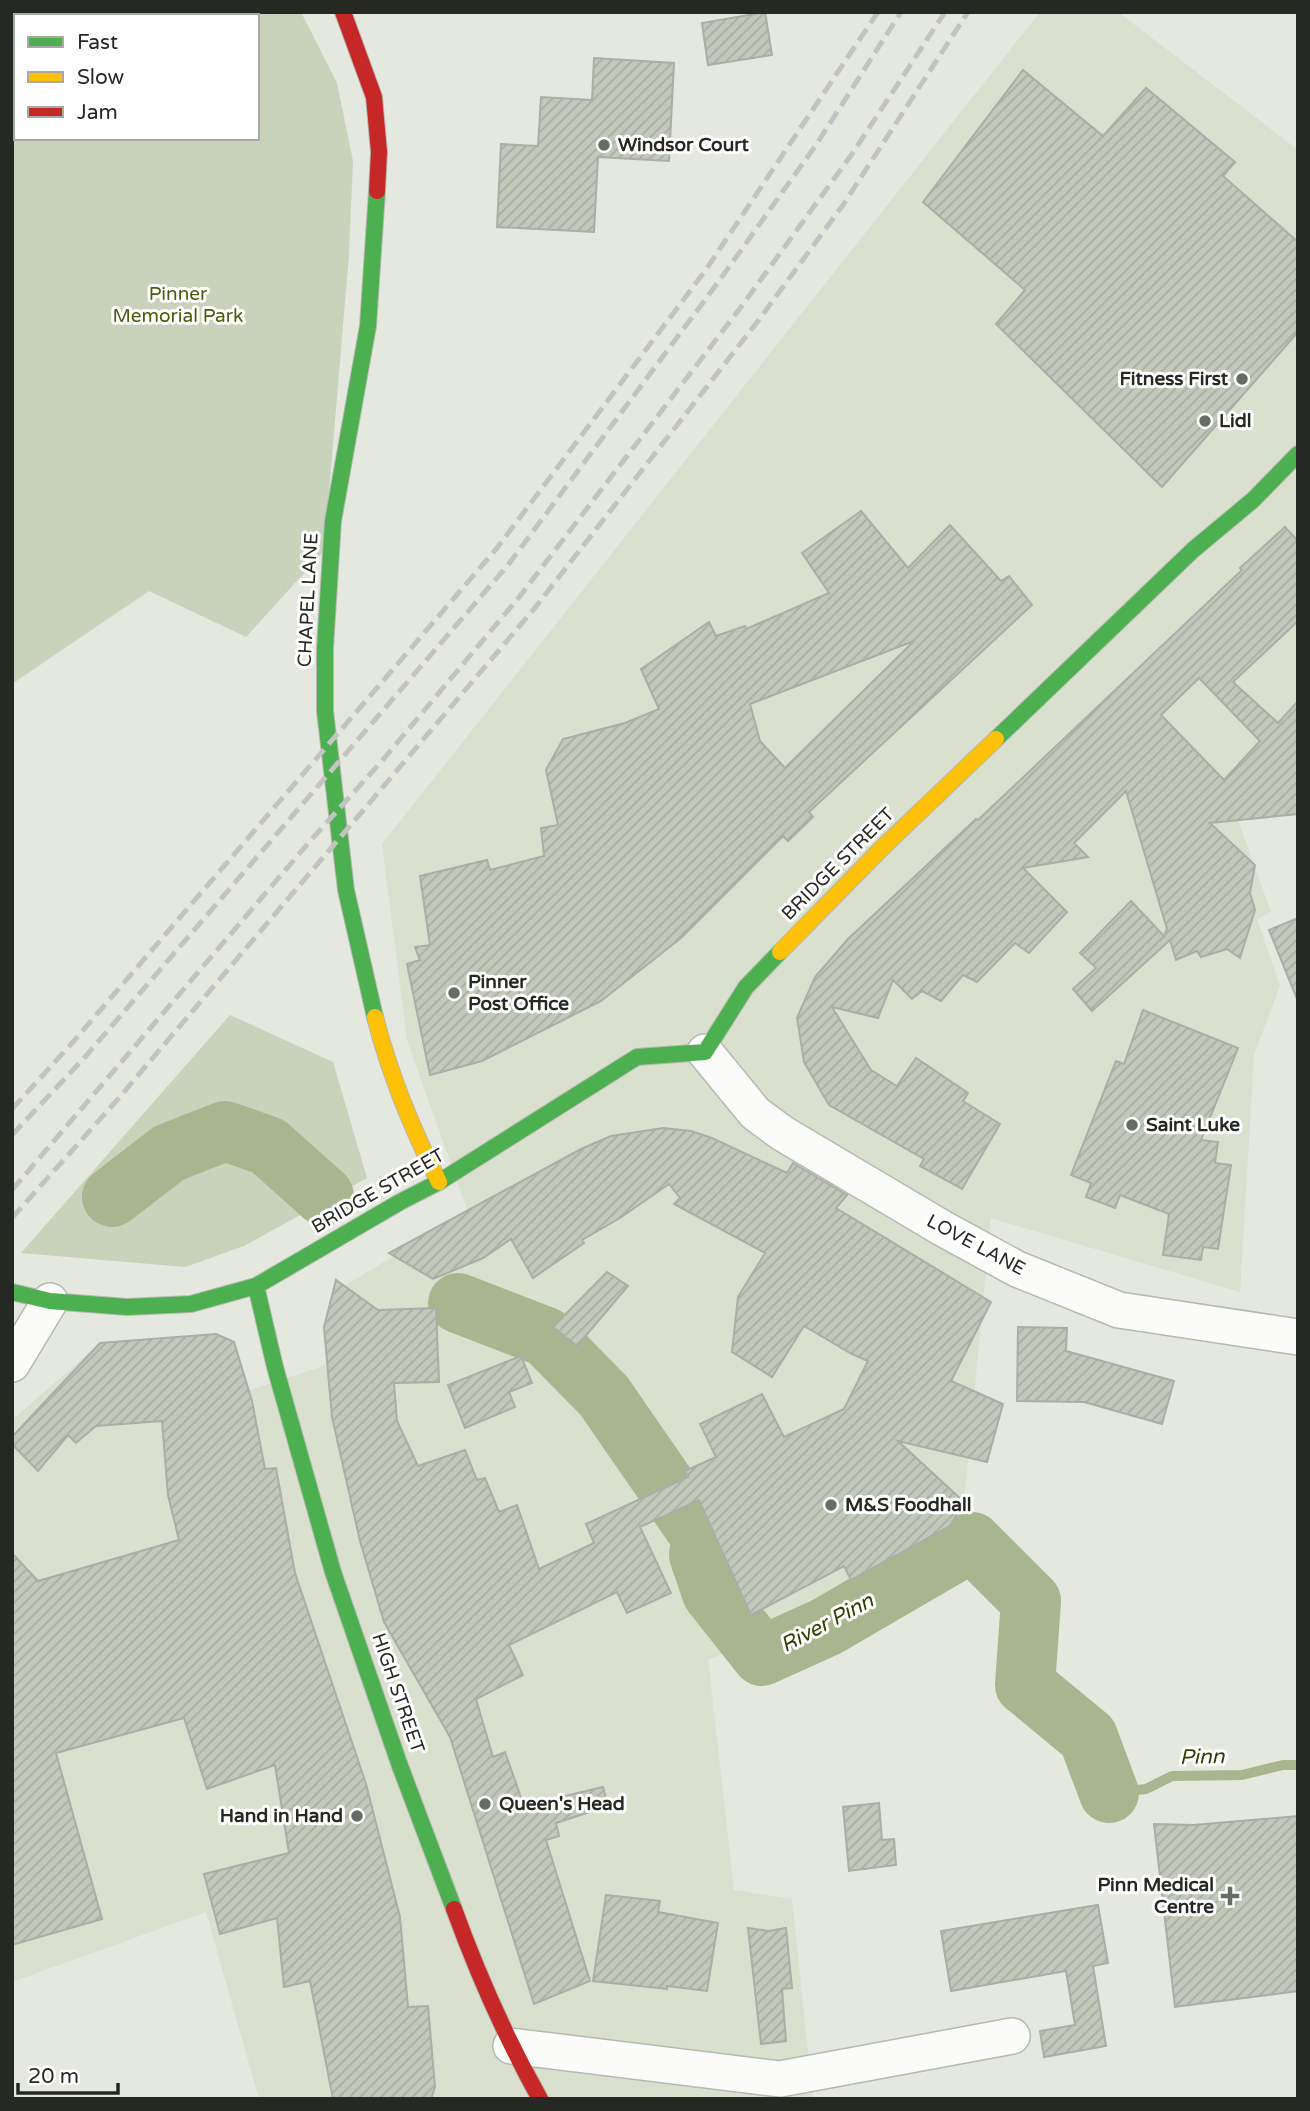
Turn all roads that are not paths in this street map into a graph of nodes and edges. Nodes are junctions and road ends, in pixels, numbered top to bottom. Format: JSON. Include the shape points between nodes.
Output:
{"nodes":[{"id":1,"x":343,"y":12,"type":"edge"},
{"id":2,"x":1298,"y":454,"type":"edge"},
{"id":3,"x":705,"y":1052,"type":"junction"},
{"id":4,"x":439,"y":1182,"type":"junction"},
{"id":5,"x":256,"y":1286,"type":"junction"},
{"id":6,"x":12,"y":1292,"type":"edge"},
{"id":7,"x":50,"y":1301,"type":"junction"},
{"id":8,"x":1298,"y":1337,"type":"edge"},
{"id":9,"x":12,"y":1364,"type":"edge"},
{"id":10,"x":1012,"y":2036,"type":"dead end"},
{"id":11,"x":512,"y":2046,"type":"junction"},
{"id":12,"x":540,"y":2099,"type":"edge"}],
"edges":[{"from":1,"to":4,"type":"street","name":"CHAPEL LANE","via":[[374,97],[379,152],[368,326],[333,521],[325,711],[346,890],[368,989],[385,1057]]},
{"from":2,"to":3,"type":"street","name":"BRIDGE STREET","via":[[882,848],[746,987]]},
{"from":3,"to":4,"type":"street","name":"BRIDGE STREET","via":[[637,1057]]},
{"from":3,"to":8,"type":"street","name":"LOVE LANE","via":[[755,1113],[782,1133],[1017,1269],[1119,1310]]},
{"from":4,"to":5,"type":"street","name":"BRIDGE STREET"},
{"from":5,"to":7,"type":"street","name":"BRIDGE STREET","via":[[191,1304],[127,1307]]},
{"from":5,"to":11,"type":"street","name":"HIGH STREET","via":[[333,1572],[473,1961]]},
{"from":6,"to":7,"type":"street","name":"BRIDGE STREET"},
{"from":7,"to":9,"type":"street"},
{"from":10,"to":11,"type":"street","via":[[780,2079]]},
{"from":11,"to":12,"type":"street","name":"HIGH STREET"}]}
